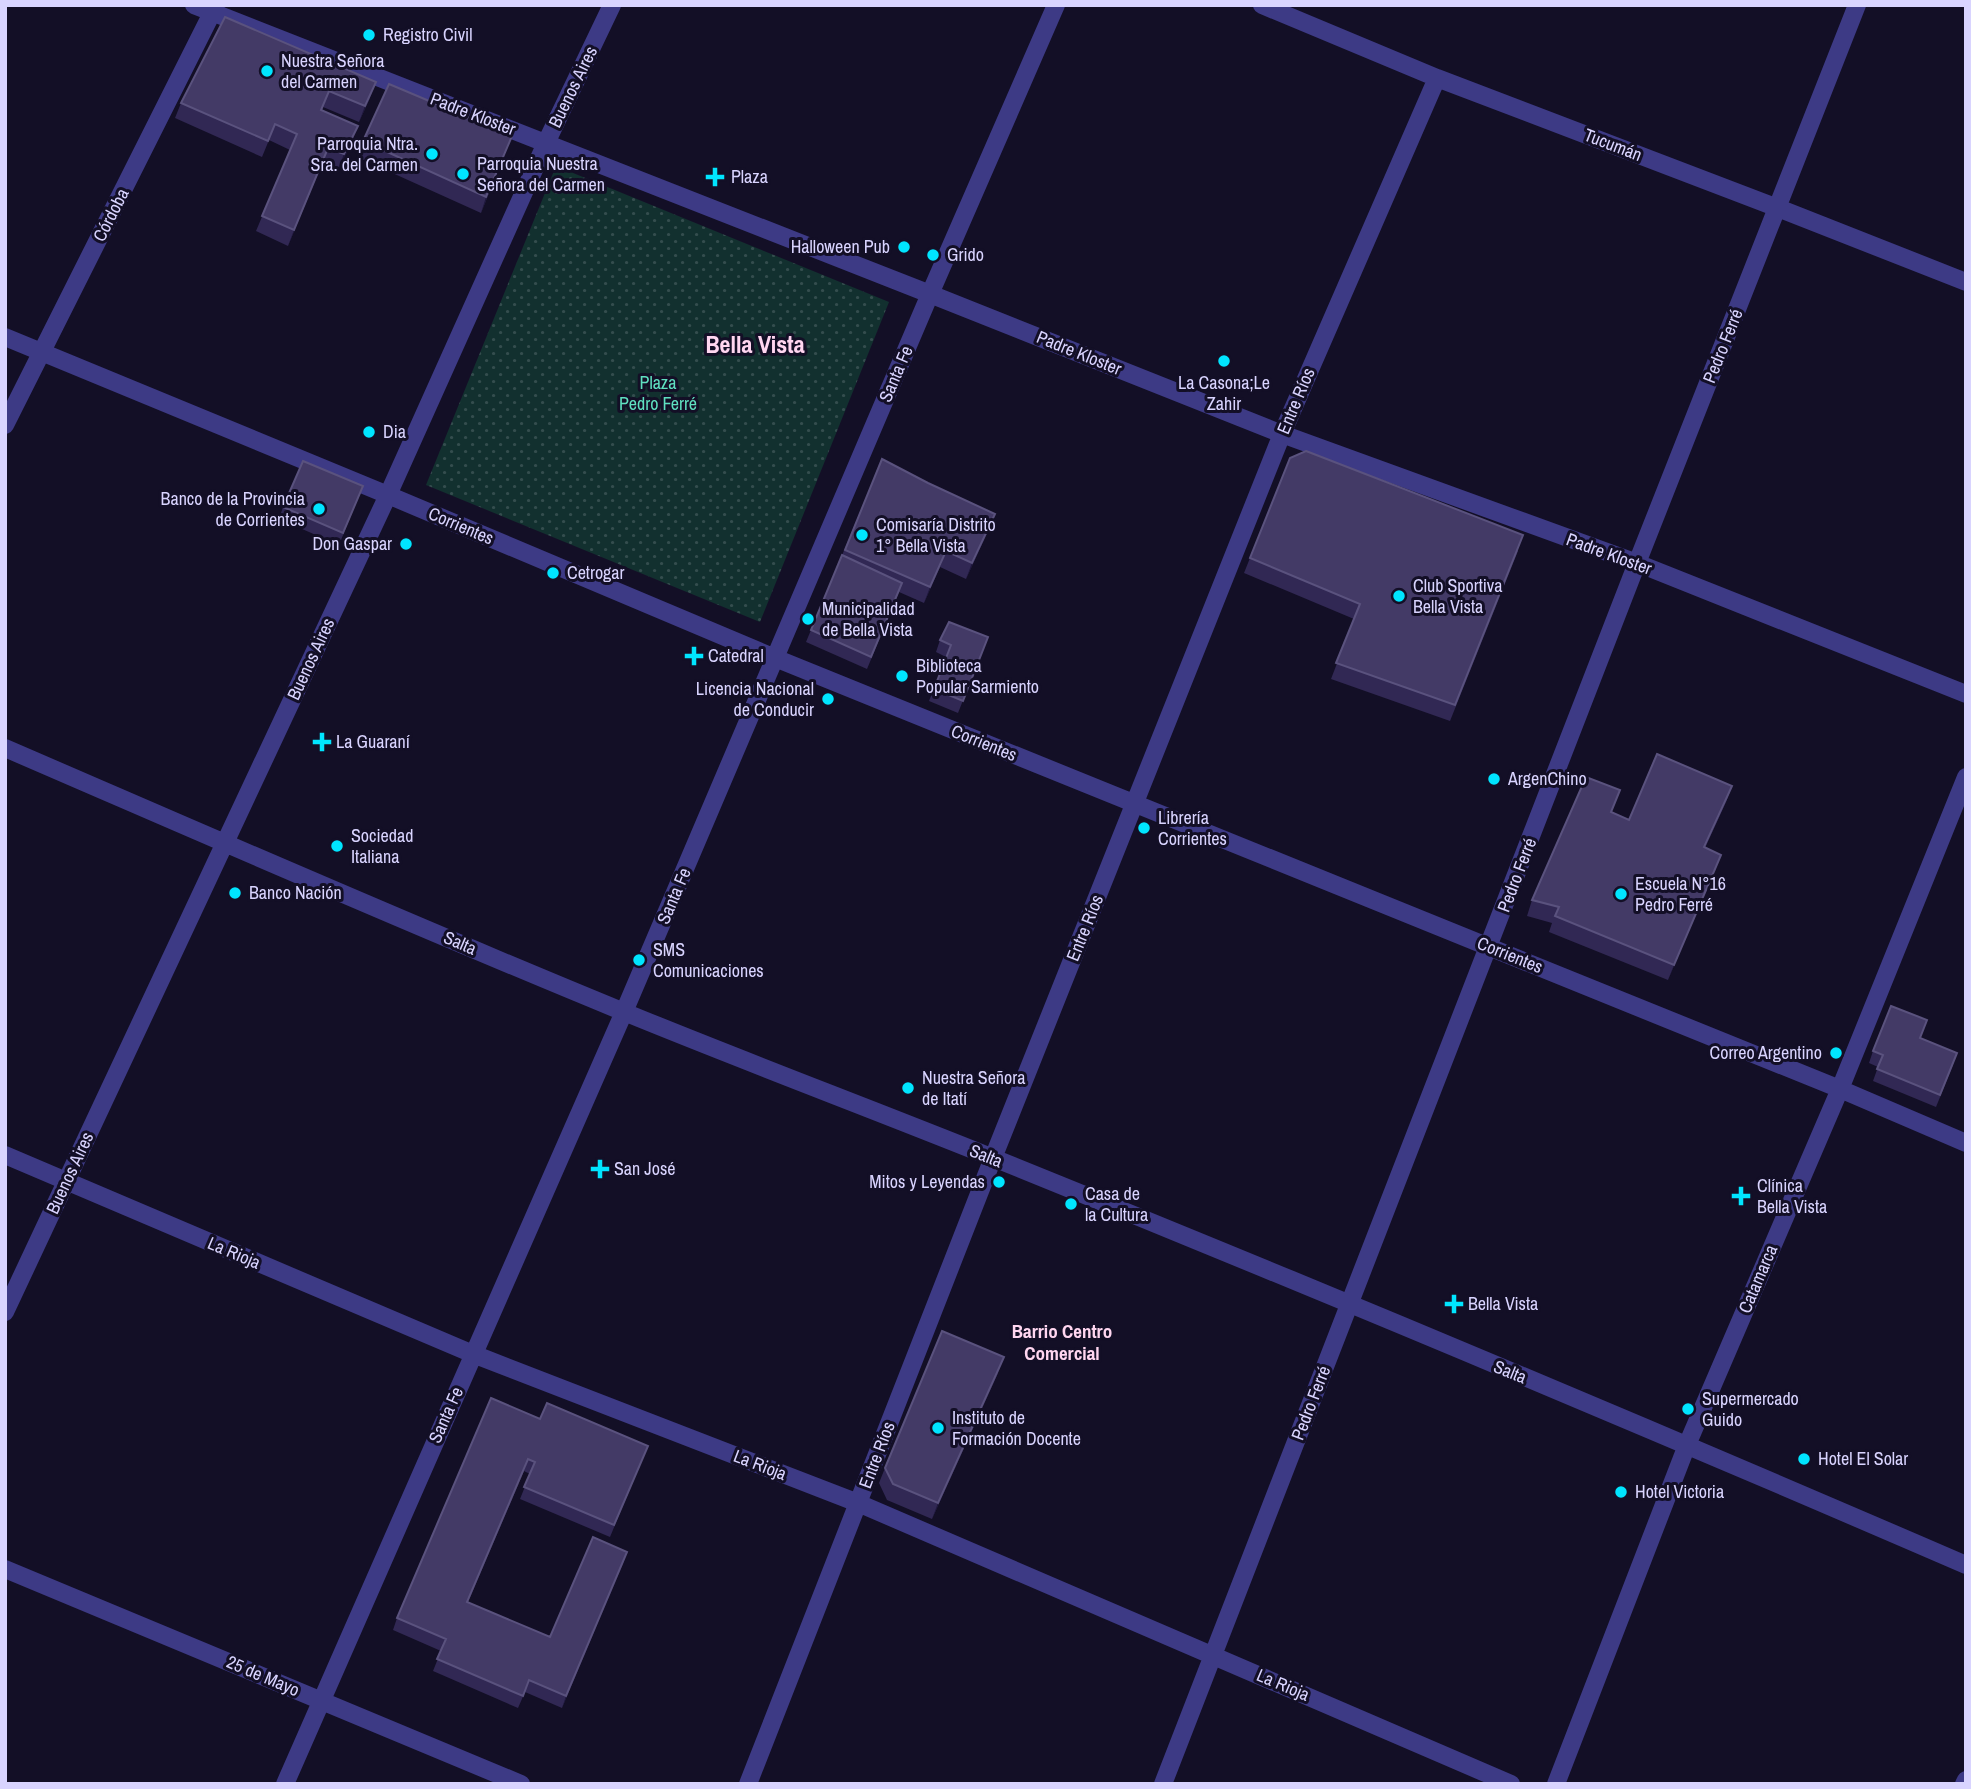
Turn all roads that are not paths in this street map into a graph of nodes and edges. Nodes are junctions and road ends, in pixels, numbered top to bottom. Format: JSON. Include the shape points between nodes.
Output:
{"nodes":[{"id":1,"x":194,"y":5,"type":"edge"},
{"id":2,"x":612,"y":5,"type":"edge"},
{"id":3,"x":1056,"y":5,"type":"edge"},
{"id":4,"x":1262,"y":5,"type":"edge"},
{"id":5,"x":1857,"y":5,"type":"edge"},
{"id":6,"x":215,"y":9,"type":"edge"},
{"id":7,"x":1437,"y":78,"type":"junction"},
{"id":8,"x":547,"y":143,"type":"junction"},
{"id":9,"x":1778,"y":208,"type":"junction"},
{"id":10,"x":1966,"y":282,"type":"edge"},
{"id":11,"x":930,"y":294,"type":"junction"},
{"id":12,"x":5,"y":337,"type":"edge"},
{"id":13,"x":41,"y":354,"type":"junction"},
{"id":14,"x":5,"y":425,"type":"edge"},
{"id":15,"x":1282,"y":434,"type":"junction"},
{"id":16,"x":388,"y":495,"type":"junction"},
{"id":17,"x":1637,"y":563,"type":"junction"},
{"id":18,"x":775,"y":658,"type":"junction"},
{"id":19,"x":1966,"y":694,"type":"edge"},
{"id":20,"x":5,"y":748,"type":"edge"},
{"id":21,"x":1966,"y":777,"type":"edge"},
{"id":22,"x":1134,"y":804,"type":"junction"},
{"id":23,"x":224,"y":843,"type":"junction"},
{"id":24,"x":1489,"y":947,"type":"junction"},
{"id":25,"x":624,"y":1012,"type":"junction"},
{"id":26,"x":1840,"y":1089,"type":"junction"},
{"id":27,"x":1966,"y":1143,"type":"edge"},
{"id":28,"x":5,"y":1155,"type":"edge"},
{"id":29,"x":993,"y":1158,"type":"junction"},
{"id":30,"x":65,"y":1181,"type":"junction"},
{"id":31,"x":1349,"y":1305,"type":"junction"},
{"id":32,"x":5,"y":1312,"type":"edge"},
{"id":33,"x":473,"y":1354,"type":"junction"},
{"id":34,"x":1687,"y":1444,"type":"junction"},
{"id":35,"x":858,"y":1503,"type":"junction"},
{"id":36,"x":1966,"y":1565,"type":"edge"},
{"id":37,"x":5,"y":1569,"type":"edge"},
{"id":38,"x":1213,"y":1654,"type":"junction"},
{"id":39,"x":322,"y":1700,"type":"junction"},
{"id":40,"x":285,"y":1784,"type":"edge"},
{"id":41,"x":521,"y":1784,"type":"edge"},
{"id":42,"x":748,"y":1784,"type":"edge"},
{"id":43,"x":1164,"y":1784,"type":"edge"},
{"id":44,"x":1511,"y":1784,"type":"edge"},
{"id":45,"x":1556,"y":1784,"type":"edge"}],
"edges":[{"from":1,"to":6,"type":"street","name":"Padre Kloster"},
{"from":2,"to":8,"type":"street","name":"Buenos Aires"},
{"from":3,"to":11,"type":"street","name":"Santa Fe"},
{"from":4,"to":7,"type":"street","name":"Tucumán"},
{"from":5,"to":9,"type":"street","name":"Pedro Ferré"},
{"from":6,"to":8,"type":"street","name":"Padre Kloster"},
{"from":6,"to":13,"type":"street","name":"Córdoba"},
{"from":7,"to":9,"type":"street","name":"Tucumán"},
{"from":7,"to":15,"type":"street","name":"Entre Ríos"},
{"from":8,"to":11,"type":"street","name":"Padre Kloster"},
{"from":8,"to":16,"type":"street","name":"Buenos Aires"},
{"from":9,"to":10,"type":"street","name":"Tucumán"},
{"from":9,"to":17,"type":"street","name":"Pedro Ferré"},
{"from":11,"to":15,"type":"street","name":"Padre Kloster"},
{"from":11,"to":18,"type":"street","name":"Santa Fe"},
{"from":12,"to":13,"type":"street","name":"Corrientes"},
{"from":13,"to":14,"type":"street","name":"Córdoba"},
{"from":13,"to":16,"type":"street","name":"Corrientes"},
{"from":15,"to":17,"type":"street","name":"Padre Kloster"},
{"from":15,"to":22,"type":"street","name":"Entre Ríos"},
{"from":16,"to":18,"type":"street","name":"Corrientes"},
{"from":16,"to":23,"type":"street","name":"Buenos Aires"},
{"from":17,"to":19,"type":"street","name":"Padre Kloster"},
{"from":17,"to":24,"type":"street","name":"Pedro Ferré"},
{"from":18,"to":22,"type":"street","name":"Corrientes"},
{"from":18,"to":25,"type":"street","name":"Santa Fe"},
{"from":20,"to":23,"type":"street","name":"Salta"},
{"from":21,"to":26,"type":"street","name":"Catamarca"},
{"from":22,"to":24,"type":"street","name":"Corrientes"},
{"from":22,"to":29,"type":"street","name":"Entre Ríos"},
{"from":23,"to":25,"type":"street","name":"Salta"},
{"from":23,"to":30,"type":"street","name":"Buenos Aires"},
{"from":24,"to":26,"type":"street","name":"Corrientes"},
{"from":24,"to":31,"type":"street","name":"Pedro Ferré"},
{"from":25,"to":29,"type":"street","name":"Salta"},
{"from":25,"to":33,"type":"street","name":"Santa Fe"},
{"from":26,"to":27,"type":"street","name":"Corrientes"},
{"from":26,"to":34,"type":"street","name":"Catamarca"},
{"from":28,"to":30,"type":"street","name":"La Rioja"},
{"from":29,"to":31,"type":"street","name":"Salta"},
{"from":29,"to":35,"type":"street","name":"Entre Ríos"},
{"from":30,"to":32,"type":"street","name":"Buenos Aires"},
{"from":30,"to":33,"type":"street","name":"La Rioja"},
{"from":31,"to":34,"type":"street","name":"Salta"},
{"from":31,"to":38,"type":"street","name":"Pedro Ferré"},
{"from":33,"to":35,"type":"street","name":"La Rioja"},
{"from":33,"to":39,"type":"street","name":"Santa Fe"},
{"from":34,"to":36,"type":"street","name":"Salta"},
{"from":34,"to":45,"type":"street","name":"Catamarca"},
{"from":35,"to":38,"type":"street","name":"La Rioja"},
{"from":35,"to":42,"type":"street","name":"Entre Ríos"},
{"from":37,"to":39,"type":"street","name":"25 de Mayo"},
{"from":38,"to":43,"type":"street","name":"Pedro Ferré"},
{"from":38,"to":44,"type":"street","name":"La Rioja"},
{"from":39,"to":40,"type":"street","name":"Santa Fe"},
{"from":39,"to":41,"type":"street","name":"25 de Mayo"}]}
